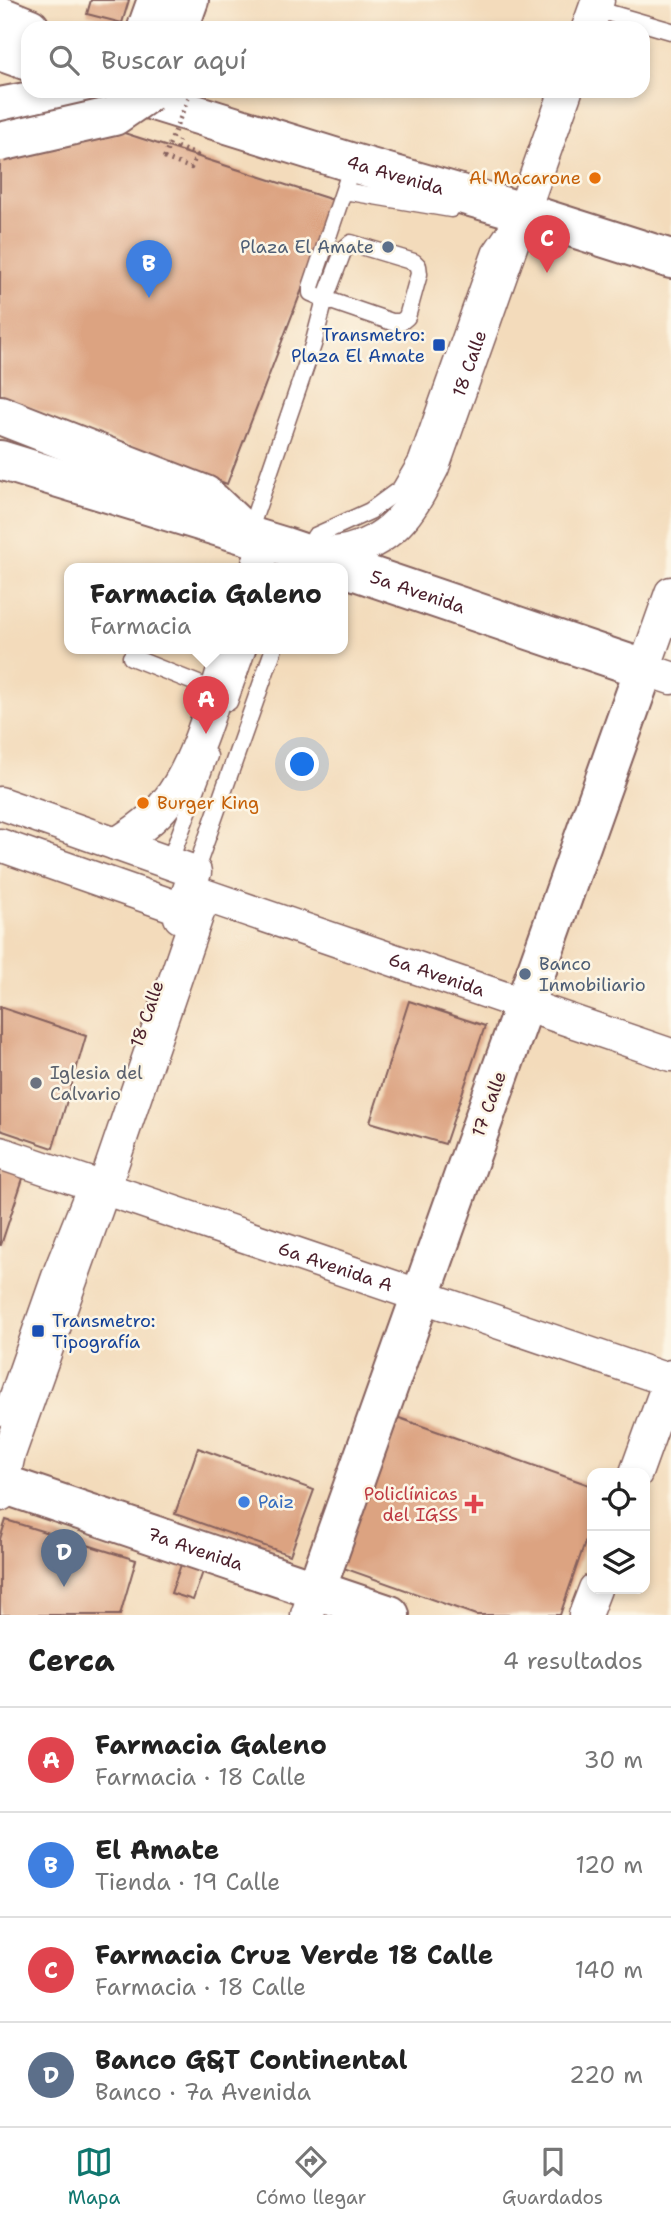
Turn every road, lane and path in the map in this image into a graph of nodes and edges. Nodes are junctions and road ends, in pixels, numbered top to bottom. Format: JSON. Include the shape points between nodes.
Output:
{"nodes":[{"id":1,"x":157,"y":0,"type":"edge"},
{"id":2,"x":189,"y":0,"type":"edge"},
{"id":3,"x":594,"y":12,"type":"edge"},
{"id":4,"x":0,"y":16,"type":"edge"},
{"id":5,"x":150,"y":21,"type":"edge"},
{"id":6,"x":182,"y":21,"type":"edge"},
{"id":7,"x":630,"y":21,"type":"edge"},
{"id":8,"x":21,"y":24,"type":"edge"},
{"id":9,"x":650,"y":26,"type":"edge"},
{"id":10,"x":671,"y":31,"type":"edge"},
{"id":11,"x":0,"y":51,"type":"edge"},
{"id":12,"x":21,"y":58,"type":"edge"},
{"id":13,"x":48,"y":98,"type":"edge"},
{"id":14,"x":139,"y":98,"type":"edge"},
{"id":15,"x":140,"y":98,"type":"edge"},
{"id":16,"x":188,"y":98,"type":"edge"},
{"id":17,"x":564,"y":98,"type":"edge"},
{"id":18,"x":0,"y":107,"type":"edge"},
{"id":19,"x":0,"y":142,"type":"edge"},
{"id":20,"x":177,"y":147,"type":"dead end"},
{"id":21,"x":348,"y":177,"type":"junction"},
{"id":22,"x":523,"y":212,"type":"junction"},
{"id":23,"x":671,"y":260,"type":"edge"},
{"id":24,"x":325,"y":299,"type":"junction"},
{"id":25,"x":0,"y":415,"type":"edge"},
{"id":26,"x":0,"y":460,"type":"edge"},
{"id":27,"x":278,"y":553,"type":"edge"},
{"id":28,"x":310,"y":563,"type":"edge"},
{"id":29,"x":348,"y":575,"type":"edge"},
{"id":30,"x":671,"y":593,"type":"edge"},
{"id":31,"x":228,"y":654,"type":"edge"},
{"id":32,"x":246,"y":654,"type":"edge"},
{"id":33,"x":272,"y":654,"type":"edge"},
{"id":34,"x":131,"y":657,"type":"dead end"},
{"id":35,"x":657,"y":673,"type":"edge"},
{"id":36,"x":216,"y":691,"type":"junction"},
{"id":37,"x":0,"y":803,"type":"edge"},
{"id":38,"x":116,"y":844,"type":"junction"},
{"id":39,"x":0,"y":845,"type":"edge"},
{"id":40,"x":188,"y":885,"type":"junction"},
{"id":41,"x":524,"y":1005,"type":"junction"},
{"id":42,"x":671,"y":1055,"type":"edge"},
{"id":43,"x":0,"y":1153,"type":"edge"},
{"id":44,"x":95,"y":1185,"type":"junction"},
{"id":45,"x":420,"y":1296,"type":"junction"},
{"id":46,"x":670,"y":1379,"type":"edge"},
{"id":47,"x":0,"y":1418,"type":"edge"},
{"id":48,"x":638,"y":1468,"type":"edge"},
{"id":49,"x":1,"y":1487,"type":"edge"},
{"id":50,"x":593,"y":1594,"type":"edge"},
{"id":51,"x":311,"y":1602,"type":"edge"},
{"id":52,"x":390,"y":1615,"type":"edge"},
{"id":53,"x":585,"y":1615,"type":"edge"}],
"edges":[{"from":1,"to":5,"type":"main road"},
{"from":2,"to":6,"type":"main road"},
{"from":3,"to":7,"type":"lane"},
{"from":4,"to":8,"type":"main road"},
{"from":9,"to":10,"type":"lane"},
{"from":11,"to":12,"type":"main road"},
{"from":13,"to":18,"type":"main road"},
{"from":14,"to":21,"type":"main road","name":"4a Avenida"},
{"from":15,"to":19,"type":"main road","bridge":true,"via":[[114,116]]},
{"from":16,"to":20,"type":"path","bridge":true,"via":[[164,158],[191,168],[197,155]]},
{"from":17,"to":22,"type":"street","name":"18 Calle"},
{"from":21,"to":22,"type":"main road","name":"4a Avenida"},
{"from":21,"to":24,"type":"lane","via":[[311,287],[311,293]]},
{"from":22,"to":23,"type":"main road","name":"4a Avenida"},
{"from":22,"to":27,"type":"street","name":"18 Calle","via":[[433,467],[412,508],[385,535],[350,550]]},
{"from":24,"to":24,"type":"lane","via":[[391,323],[401,322],[407,317],[418,266],[351,243],[344,249]]},
{"from":24,"to":27,"type":"lane"},
{"from":25,"to":27,"type":"main road","via":[[205,495]]},
{"from":26,"to":27,"type":"main road","name":"5a Avenida"},
{"from":27,"to":28,"type":"main road","name":"5a Avenida"},
{"from":29,"to":35,"type":"main road","name":"5a Avenida"},
{"from":30,"to":35,"type":"street","name":"17 Calle"},
{"from":31,"to":36,"type":"street"},
{"from":32,"to":40,"type":"lane","name":"18 Calle"},
{"from":33,"to":40,"type":"lane","name":"18 Calle"},
{"from":34,"to":36,"type":"lane"},
{"from":35,"to":41,"type":"main road","name":"17 Calle"},
{"from":36,"to":38,"type":"street","via":[[204,728],[166,804]]},
{"from":37,"to":38,"type":"street","name":"6a Avenida"},
{"from":38,"to":40,"type":"street","name":"6a Avenida"},
{"from":39,"to":40,"type":"street","name":"6a Avenida"},
{"from":40,"to":41,"type":"street","name":"6a Avenida"},
{"from":40,"to":44,"type":"street","name":"18 Calle"},
{"from":41,"to":42,"type":"street","name":"6a Avenida"},
{"from":41,"to":45,"type":"main road","name":"17 Calle"},
{"from":43,"to":44,"type":"street","name":"6a Avenida A"},
{"from":44,"to":45,"type":"street","name":"6a Avenida A"},
{"from":44,"to":47,"type":"lane","name":"18 Calle","via":[[53,1267]]},
{"from":44,"to":49,"type":"street","name":"18 Calle"},
{"from":45,"to":46,"type":"street","name":"6a Avenida A"},
{"from":45,"to":51,"type":"main road","name":"17 Calle"},
{"from":46,"to":48,"type":"street"},
{"from":49,"to":51,"type":"main road","name":"7a Avenida"},
{"from":50,"to":53,"type":"street"},
{"from":51,"to":52,"type":"main road","name":"7a Avenida"}]}
